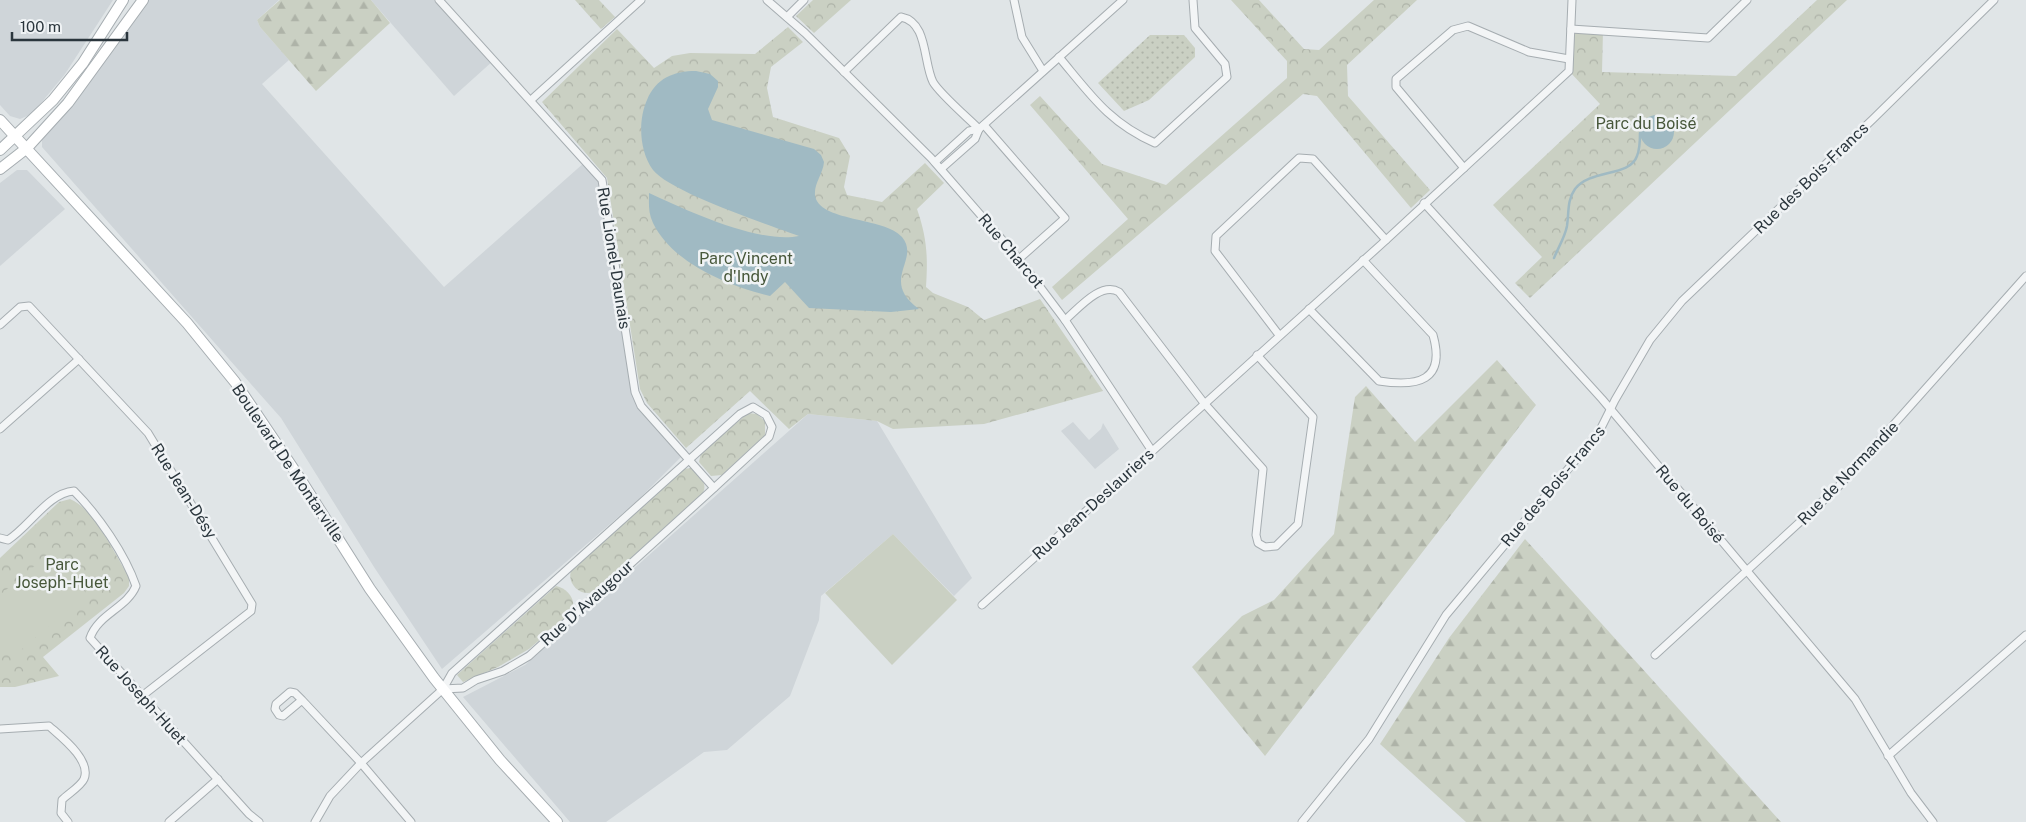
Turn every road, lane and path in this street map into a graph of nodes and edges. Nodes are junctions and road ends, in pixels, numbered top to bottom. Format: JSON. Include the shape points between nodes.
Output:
{"nodes":[{"id":1,"x":123,"y":0,"type":"edge"},
{"id":2,"x":143,"y":0,"type":"edge"},
{"id":3,"x":440,"y":0,"type":"edge"},
{"id":4,"x":641,"y":0,"type":"edge"},
{"id":5,"x":767,"y":0,"type":"edge"},
{"id":6,"x":804,"y":0,"type":"edge"},
{"id":7,"x":1014,"y":0,"type":"edge"},
{"id":8,"x":1123,"y":0,"type":"edge"},
{"id":9,"x":1193,"y":0,"type":"edge"},
{"id":10,"x":1572,"y":0,"type":"edge"},
{"id":11,"x":1747,"y":0,"type":"edge"},
{"id":12,"x":1994,"y":0,"type":"edge"},
{"id":13,"x":787,"y":17,"type":"junction"},
{"id":14,"x":1571,"y":29,"type":"junction"},
{"id":15,"x":1059,"y":57,"type":"junction"},
{"id":16,"x":1569,"y":59,"type":"junction"},
{"id":17,"x":1044,"y":71,"type":"junction"},
{"id":18,"x":844,"y":72,"type":"junction"},
{"id":19,"x":531,"y":100,"type":"junction"},
{"id":20,"x":0,"y":120,"type":"edge"},
{"id":21,"x":981,"y":127,"type":"junction"},
{"id":22,"x":16,"y":136,"type":"junction"},
{"id":23,"x":27,"y":148,"type":"junction"},
{"id":24,"x":0,"y":150,"type":"edge"},
{"id":25,"x":935,"y":162,"type":"junction"},
{"id":26,"x":1464,"y":168,"type":"junction"},
{"id":27,"x":0,"y":169,"type":"edge"},
{"id":28,"x":941,"y":169,"type":"junction"},
{"id":29,"x":1424,"y":203,"type":"junction"},
{"id":30,"x":1386,"y":240,"type":"junction"},
{"id":31,"x":1019,"y":259,"type":"junction"},
{"id":32,"x":1363,"y":260,"type":"junction"},
{"id":33,"x":2026,"y":276,"type":"edge"},
{"id":34,"x":1309,"y":308,"type":"junction"},
{"id":35,"x":1065,"y":320,"type":"junction"},
{"id":36,"x":0,"y":325,"type":"edge"},
{"id":37,"x":1279,"y":336,"type":"junction"},
{"id":38,"x":1257,"y":356,"type":"junction"},
{"id":39,"x":79,"y":359,"type":"junction"},
{"id":40,"x":1204,"y":403,"type":"junction"},
{"id":41,"x":1611,"y":409,"type":"junction"},
{"id":42,"x":0,"y":429,"type":"edge"},
{"id":43,"x":1152,"y":451,"type":"junction"},
{"id":44,"x":689,"y":461,"type":"junction"},
{"id":45,"x":714,"y":488,"type":"junction"},
{"id":46,"x":0,"y":538,"type":"edge"},
{"id":47,"x":1748,"y":572,"type":"junction"},
{"id":48,"x":982,"y":605,"type":"dead end"},
{"id":49,"x":2026,"y":635,"type":"edge"},
{"id":50,"x":1655,"y":655,"type":"dead end"},
{"id":51,"x":444,"y":689,"type":"junction"},
{"id":52,"x":142,"y":696,"type":"junction"},
{"id":53,"x":302,"y":700,"type":"dead end"},
{"id":54,"x":0,"y":729,"type":"edge"},
{"id":55,"x":1888,"y":756,"type":"junction"},
{"id":56,"x":361,"y":763,"type":"junction"},
{"id":57,"x":218,"y":779,"type":"junction"},
{"id":58,"x":68,"y":822,"type":"edge"},
{"id":59,"x":170,"y":822,"type":"edge"},
{"id":60,"x":259,"y":822,"type":"edge"},
{"id":61,"x":315,"y":822,"type":"edge"},
{"id":62,"x":411,"y":822,"type":"edge"},
{"id":63,"x":557,"y":822,"type":"edge"},
{"id":64,"x":1302,"y":822,"type":"edge"},
{"id":65,"x":1933,"y":822,"type":"edge"}],
"edges":[{"from":1,"to":22,"type":"street","via":[[77,70],[53,100]]},
{"from":2,"to":23,"type":"street","via":[[68,103]]},
{"from":3,"to":19,"type":"street","name":"Rue Lionel-Daunais"},
{"from":4,"to":19,"type":"street"},
{"from":5,"to":13,"type":"street","name":"Rue Charcot"},
{"from":6,"to":13,"type":"street"},
{"from":7,"to":17,"type":"street","via":[[1022,37]]},
{"from":8,"to":15,"type":"street"},
{"from":9,"to":15,"type":"street","via":[[1194,28],[1225,64],[1227,76],[1155,143],[1131,132],[1106,112]]},
{"from":10,"to":14,"type":"street","name":"Rue Jean-Deslauriers"},
{"from":11,"to":14,"type":"street","via":[[1708,38]]},
{"from":12,"to":41,"type":"street","name":"Rue des Bois-Francs","via":[[1682,301],[1650,340]]},
{"from":13,"to":18,"type":"street","name":"Rue Charcot"},
{"from":14,"to":16,"type":"street","name":"Rue Jean-Deslauriers"},
{"from":15,"to":17,"type":"street"},
{"from":16,"to":26,"type":"street","name":"Rue Jean-Deslauriers","via":[[1569,71]]},
{"from":16,"to":26,"type":"street","via":[[1529,52],[1468,26],[1453,30],[1396,79],[1396,87]]},
{"from":17,"to":21,"type":"street"},
{"from":18,"to":21,"type":"street","via":[[901,18],[910,19],[920,35],[934,83]]},
{"from":18,"to":25,"type":"street","name":"Rue Charcot"},
{"from":19,"to":44,"type":"street","name":"Rue Lionel-Daunais","via":[[602,180],[635,392],[641,406]]},
{"from":20,"to":22,"type":"street","name":"Boulevard De Montarville"},
{"from":21,"to":25,"type":"street","via":[[969,131]]},
{"from":21,"to":28,"type":"street","via":[[975,138]]},
{"from":21,"to":31,"type":"street","via":[[1065,218]]},
{"from":22,"to":23,"type":"street","name":"Boulevard De Montarville"},
{"from":22,"to":24,"type":"street"},
{"from":23,"to":27,"type":"street"},
{"from":23,"to":51,"type":"street","name":"Boulevard De Montarville","via":[[187,323],[235,382],[370,589]]},
{"from":25,"to":28,"type":"street","name":"Rue Charcot"},
{"from":26,"to":29,"type":"street","name":"Rue Jean-Deslauriers"},
{"from":28,"to":31,"type":"street","name":"Rue Charcot"},
{"from":29,"to":30,"type":"street","name":"Rue Jean-Deslauriers"},
{"from":29,"to":41,"type":"street","name":"Rue du Boisé"},
{"from":30,"to":32,"type":"street","name":"Rue Jean-Deslauriers"},
{"from":30,"to":37,"type":"street","via":[[1313,159],[1299,158],[1216,236],[1215,251]]},
{"from":31,"to":35,"type":"street","name":"Rue Charcot"},
{"from":32,"to":34,"type":"street","name":"Rue Jean-Deslauriers"},
{"from":32,"to":34,"type":"street","via":[[1433,335],[1438,351],[1434,369],[1424,380],[1413,383],[1379,381]]},
{"from":33,"to":47,"type":"street","name":"Rue de Normandie","via":[[1838,488]]},
{"from":34,"to":37,"type":"street","name":"Rue Jean-Deslauriers"},
{"from":35,"to":40,"type":"street","via":[[1103,289],[1114,289]]},
{"from":35,"to":43,"type":"street","name":"Rue Charcot"},
{"from":36,"to":39,"type":"street","name":"Rue Jean-Désy","via":[[20,307],[29,306]]},
{"from":37,"to":38,"type":"street","name":"Rue Jean-Deslauriers"},
{"from":38,"to":40,"type":"street","name":"Rue Jean-Deslauriers"},
{"from":38,"to":40,"type":"street","via":[[1313,417],[1298,524],[1276,546],[1265,547],[1258,543],[1256,535],[1263,469]]},
{"from":39,"to":42,"type":"street"},
{"from":39,"to":52,"type":"street","name":"Rue Jean-Désy","via":[[148,433],[252,604],[251,612]]},
{"from":40,"to":43,"type":"street","name":"Rue Jean-Deslauriers"},
{"from":41,"to":47,"type":"street","name":"Rue du Boisé"},
{"from":41,"to":64,"type":"street","name":"Rue des Bois-Francs","via":[[1605,424],[1587,448],[1446,615],[1370,739]]},
{"from":43,"to":48,"type":"street","name":"Rue Jean-Deslauriers"},
{"from":44,"to":45,"type":"street","name":"Rue Lionel-Daunais"},
{"from":44,"to":45,"type":"street","name":"Rue D'Avaugour","via":[[746,410],[756,408],[766,414],[772,423],[770,435]]},
{"from":44,"to":51,"type":"street","via":[[452,673]]},
{"from":45,"to":51,"type":"street","name":"Rue D'Avaugour","via":[[529,656],[463,688]]},
{"from":46,"to":52,"type":"street","name":"Rue Joseph-Huet","via":[[8,540],[19,533],[63,492],[74,491],[89,507],[131,572],[136,586],[132,594],[93,628],[90,638]]},
{"from":47,"to":50,"type":"street","name":"Rue de Normandie"},
{"from":47,"to":55,"type":"street","name":"Rue du Boisé","via":[[1855,699]]},
{"from":49,"to":55,"type":"street"},
{"from":51,"to":56,"type":"street"},
{"from":51,"to":63,"type":"street","name":"Boulevard De Montarville","via":[[500,760]]},
{"from":52,"to":57,"type":"street","name":"Rue Joseph-Huet"},
{"from":53,"to":56,"type":"street"},
{"from":54,"to":58,"type":"street","via":[[49,726],[74,748],[85,772],[84,780],[62,800],[61,813]]},
{"from":55,"to":65,"type":"street","name":"Rue du Boisé"},
{"from":56,"to":61,"type":"street","via":[[330,796]]},
{"from":56,"to":62,"type":"street"},
{"from":57,"to":59,"type":"street"},
{"from":57,"to":60,"type":"street","name":"Rue Joseph-Huet"}]}
